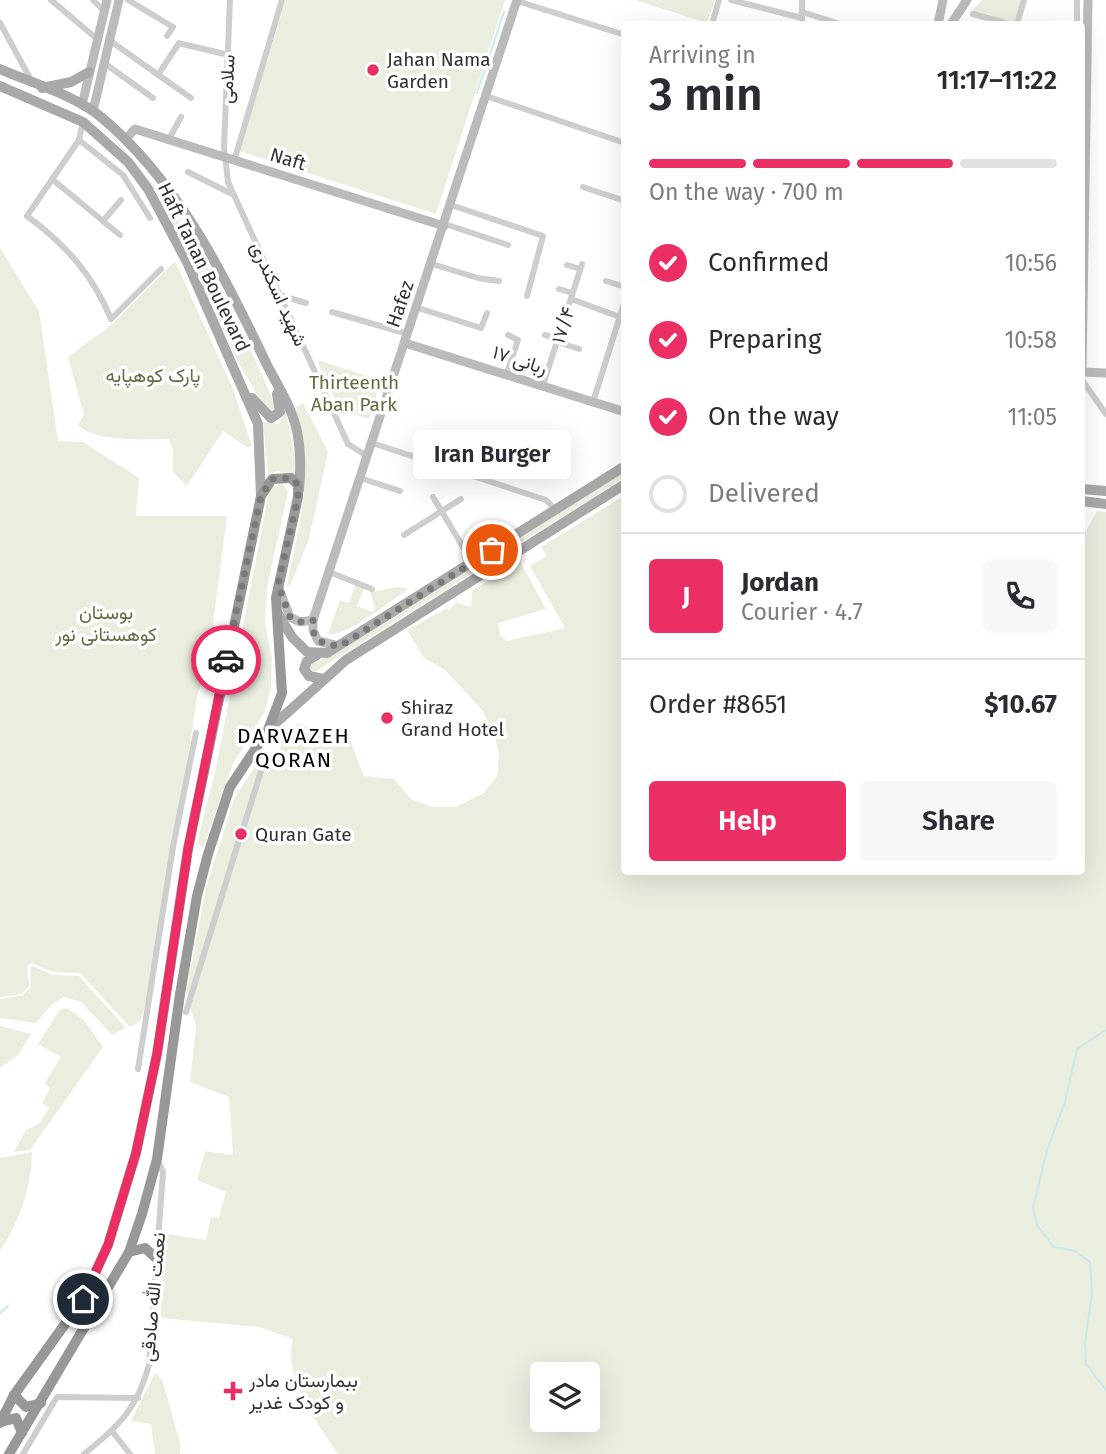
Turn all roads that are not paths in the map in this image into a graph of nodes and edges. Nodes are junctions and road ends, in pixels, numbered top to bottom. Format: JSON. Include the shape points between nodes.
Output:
{"nodes":[{"id":1,"x":51,"y":0,"type":"edge"},
{"id":2,"x":93,"y":0,"type":"edge"},
{"id":3,"x":107,"y":0,"type":"edge"},
{"id":4,"x":119,"y":0,"type":"edge"},
{"id":5,"x":230,"y":0,"type":"edge"},
{"id":6,"x":282,"y":0,"type":"edge"},
{"id":7,"x":517,"y":0,"type":"edge"},
{"id":8,"x":719,"y":0,"type":"edge"},
{"id":9,"x":731,"y":0,"type":"edge"},
{"id":10,"x":802,"y":0,"type":"edge"},
{"id":11,"x":967,"y":0,"type":"edge"},
{"id":12,"x":1024,"y":0,"type":"edge"},
{"id":13,"x":1077,"y":0,"type":"edge"},
{"id":14,"x":1088,"y":0,"type":"edge"},
{"id":15,"x":132,"y":1,"type":"edge"},
{"id":16,"x":939,"y":1,"type":"edge"},
{"id":17,"x":104,"y":11,"type":"junction"},
{"id":18,"x":973,"y":14,"type":"dead end"},
{"id":19,"x":802,"y":18,"type":"edge"},
{"id":20,"x":713,"y":21,"type":"edge"},
{"id":21,"x":822,"y":21,"type":"edge"},
{"id":22,"x":938,"y":21,"type":"edge"},
{"id":23,"x":953,"y":21,"type":"edge"},
{"id":24,"x":998,"y":21,"type":"edge"},
{"id":25,"x":1018,"y":21,"type":"edge"},
{"id":26,"x":1077,"y":21,"type":"edge"},
{"id":27,"x":0,"y":23,"type":"edge"},
{"id":28,"x":100,"y":28,"type":"junction"},
{"id":29,"x":621,"y":34,"type":"edge"},
{"id":30,"x":110,"y":35,"type":"junction"},
{"id":31,"x":167,"y":36,"type":"dead end"},
{"id":32,"x":97,"y":39,"type":"junction"},
{"id":33,"x":229,"y":55,"type":"junction"},
{"id":34,"x":104,"y":63,"type":"junction"},
{"id":35,"x":0,"y":69,"type":"edge"},
{"id":36,"x":89,"y":72,"type":"junction"},
{"id":37,"x":158,"y":75,"type":"junction"},
{"id":38,"x":0,"y":86,"type":"edge"},
{"id":39,"x":37,"y":86,"type":"junction"},
{"id":40,"x":486,"y":96,"type":"junction"},
{"id":41,"x":153,"y":98,"type":"dead end"},
{"id":42,"x":191,"y":98,"type":"dead end"},
{"id":43,"x":82,"y":105,"type":"junction"},
{"id":44,"x":93,"y":111,"type":"junction"},
{"id":45,"x":181,"y":117,"type":"dead end"},
{"id":46,"x":83,"y":122,"type":"junction"},
{"id":47,"x":126,"y":139,"type":"junction"},
{"id":48,"x":79,"y":140,"type":"junction"},
{"id":49,"x":169,"y":141,"type":"junction"},
{"id":50,"x":621,"y":142,"type":"edge"},
{"id":51,"x":229,"y":160,"type":"junction"},
{"id":52,"x":188,"y":172,"type":"dead end"},
{"id":53,"x":52,"y":179,"type":"junction"},
{"id":54,"x":1085,"y":185,"type":"edge"},
{"id":55,"x":583,"y":187,"type":"dead end"},
{"id":56,"x":234,"y":195,"type":"junction"},
{"id":57,"x":121,"y":200,"type":"dead end"},
{"id":58,"x":621,"y":200,"type":"edge"},
{"id":59,"x":451,"y":205,"type":"junction"},
{"id":60,"x":150,"y":218,"type":"dead end"},
{"id":61,"x":103,"y":221,"type":"junction"},
{"id":62,"x":445,"y":225,"type":"junction"},
{"id":63,"x":120,"y":235,"type":"dead end"},
{"id":64,"x":508,"y":244,"type":"dead end"},
{"id":65,"x":432,"y":264,"type":"junction"},
{"id":66,"x":566,"y":265,"type":"dead end"},
{"id":67,"x":160,"y":270,"type":"dead end"},
{"id":68,"x":499,"y":281,"type":"dead end"},
{"id":69,"x":606,"y":281,"type":"dead end"},
{"id":70,"x":621,"y":286,"type":"edge"},
{"id":71,"x":559,"y":289,"type":"dead end"},
{"id":72,"x":279,"y":295,"type":"junction"},
{"id":73,"x":527,"y":296,"type":"dead end"},
{"id":74,"x":572,"y":296,"type":"junction"},
{"id":75,"x":306,"y":303,"type":"dead end"},
{"id":76,"x":418,"y":309,"type":"junction"},
{"id":77,"x":332,"y":312,"type":"dead end"},
{"id":78,"x":487,"y":313,"type":"dead end"},
{"id":79,"x":621,"y":314,"type":"edge"},
{"id":80,"x":620,"y":317,"type":"junction"},
{"id":81,"x":508,"y":335,"type":"dead end"},
{"id":82,"x":545,"y":335,"type":"dead end"},
{"id":83,"x":406,"y":338,"type":"junction"},
{"id":84,"x":559,"y":340,"type":"junction"},
{"id":85,"x":579,"y":349,"type":"dead end"},
{"id":86,"x":1085,"y":370,"type":"edge"},
{"id":87,"x":271,"y":373,"type":"junction"},
{"id":88,"x":507,"y":373,"type":"junction"},
{"id":89,"x":1106,"y":373,"type":"edge"},
{"id":90,"x":1085,"y":383,"type":"edge"},
{"id":91,"x":543,"y":385,"type":"junction"},
{"id":92,"x":243,"y":386,"type":"junction"},
{"id":93,"x":593,"y":402,"type":"junction"},
{"id":94,"x":1102,"y":402,"type":"edge"},
{"id":95,"x":621,"y":411,"type":"edge"},
{"id":96,"x":1106,"y":414,"type":"edge"},
{"id":97,"x":372,"y":443,"type":"junction"},
{"id":98,"x":367,"y":456,"type":"junction"},
{"id":99,"x":621,"y":469,"type":"edge"},
{"id":100,"x":360,"y":478,"type":"junction"},
{"id":101,"x":621,"y":486,"type":"edge"},
{"id":102,"x":1085,"y":489,"type":"edge"},
{"id":103,"x":400,"y":491,"type":"dead end"},
{"id":104,"x":1106,"y":491,"type":"edge"},
{"id":105,"x":261,"y":496,"type":"junction"},
{"id":106,"x":298,"y":497,"type":"junction"},
{"id":107,"x":433,"y":497,"type":"dead end"},
{"id":108,"x":461,"y":499,"type":"dead end"},
{"id":109,"x":1085,"y":501,"type":"edge"},
{"id":110,"x":1106,"y":503,"type":"edge"},
{"id":111,"x":556,"y":510,"type":"junction"},
{"id":112,"x":442,"y":512,"type":"junction"},
{"id":113,"x":404,"y":535,"type":"dead end"},
{"id":114,"x":472,"y":562,"type":"junction"},
{"id":115,"x":329,"y":572,"type":"junction"},
{"id":116,"x":278,"y":584,"type":"junction"},
{"id":117,"x":372,"y":589,"type":"dead end"},
{"id":118,"x":277,"y":612,"type":"junction"},
{"id":119,"x":313,"y":620,"type":"junction"},
{"id":120,"x":340,"y":646,"type":"junction"},
{"id":121,"x":317,"y":655,"type":"junction"},
{"id":122,"x":323,"y":679,"type":"junction"},
{"id":123,"x":268,"y":730,"type":"junction"},
{"id":124,"x":196,"y":733,"type":"dead end"},
{"id":125,"x":261,"y":771,"type":"dead end"},
{"id":126,"x":186,"y":1012,"type":"dead end"},
{"id":127,"x":138,"y":1069,"type":"dead end"},
{"id":128,"x":157,"y":1159,"type":"junction"},
{"id":129,"x":129,"y":1252,"type":"junction"},
{"id":130,"x":156,"y":1258,"type":"junction"},
{"id":131,"x":14,"y":1395,"type":"junction"},
{"id":132,"x":138,"y":1398,"type":"junction"},
{"id":133,"x":41,"y":1403,"type":"junction"},
{"id":134,"x":0,"y":1423,"type":"edge"},
{"id":135,"x":112,"y":1431,"type":"junction"},
{"id":136,"x":22,"y":1433,"type":"junction"},
{"id":137,"x":9,"y":1454,"type":"edge"},
{"id":138,"x":23,"y":1454,"type":"edge"},
{"id":139,"x":84,"y":1454,"type":"edge"},
{"id":140,"x":130,"y":1454,"type":"edge"}],
"edges":[{"from":1,"to":32,"type":"street"},
{"from":2,"to":17,"type":"street"},
{"from":3,"to":17,"type":"main road"},
{"from":4,"to":30,"type":"main road"},
{"from":5,"to":33,"type":"street","name":"سلامی"},
{"from":6,"to":51,"type":"street"},
{"from":7,"to":29,"type":"street"},
{"from":7,"to":40,"type":"main road","name":"Hafez"},
{"from":8,"to":20,"type":"street"},
{"from":9,"to":19,"type":"street"},
{"from":10,"to":19,"type":"street"},
{"from":11,"to":23,"type":"main road"},
{"from":12,"to":25,"type":"street"},
{"from":13,"to":26,"type":"street"},
{"from":14,"to":54,"type":"main road"},
{"from":15,"to":31,"type":"street","via":[[173,27]]},
{"from":16,"to":22,"type":"main road"},
{"from":17,"to":28,"type":"main road"},
{"from":18,"to":24,"type":"street"},
{"from":19,"to":21,"type":"street"},
{"from":27,"to":39,"type":"street"},
{"from":28,"to":30,"type":"main road"},
{"from":28,"to":32,"type":"main road"},
{"from":30,"to":34,"type":"main road"},
{"from":30,"to":37,"type":"street"},
{"from":32,"to":36,"type":"main road"},
{"from":33,"to":37,"type":"street","via":[[181,43]]},
{"from":33,"to":51,"type":"street","name":"سلامی"},
{"from":34,"to":41,"type":"street"},
{"from":34,"to":44,"type":"main road"},
{"from":35,"to":39,"type":"main road","name":"Haft Tanan Boulevard"},
{"from":36,"to":39,"type":"main road","via":[[71,82]]},
{"from":36,"to":43,"type":"main road"},
{"from":37,"to":42,"type":"street"},
{"from":38,"to":46,"type":"main road","name":"Haft Tanan Boulevard"},
{"from":39,"to":43,"type":"main road","name":"Haft Tanan Boulevard"},
{"from":40,"to":50,"type":"street"},
{"from":40,"to":59,"type":"main road","name":"Hafez"},
{"from":43,"to":44,"type":"main road","name":"Haft Tanan Boulevard"},
{"from":44,"to":47,"type":"main road","name":"Haft Tanan Boulevard"},
{"from":45,"to":49,"type":"street"},
{"from":46,"to":48,"type":"street"},
{"from":46,"to":92,"type":"main road","name":"Haft Tanan Boulevard","via":[[128,162],[161,210]]},
{"from":47,"to":49,"type":"main road","name":"Naft","via":[[135,129]]},
{"from":47,"to":87,"type":"main road","name":"Haft Tanan Boulevard","via":[[166,188],[208,253]]},
{"from":48,"to":53,"type":"street"},
{"from":48,"to":60,"type":"street","via":[[123,174]]},
{"from":49,"to":51,"type":"main road","name":"Naft"},
{"from":51,"to":56,"type":"street","name":"شهید اسکندری","via":[[228,182]]},
{"from":51,"to":62,"type":"main road","name":"Naft"},
{"from":52,"to":56,"type":"street"},
{"from":53,"to":61,"type":"street"},
{"from":53,"to":67,"type":"street","via":[[27,216],[59,239],[80,264],[101,294],[111,319]]},
{"from":55,"to":58,"type":"street"},
{"from":56,"to":72,"type":"street","name":"شهید اسکندری"},
{"from":57,"to":61,"type":"street"},
{"from":59,"to":62,"type":"main road","name":"Hafez"},
{"from":59,"to":73,"type":"street","via":[[543,236]]},
{"from":61,"to":63,"type":"street"},
{"from":62,"to":64,"type":"street"},
{"from":62,"to":65,"type":"main road","name":"Hafez"},
{"from":65,"to":68,"type":"street"},
{"from":65,"to":76,"type":"main road","name":"Hafez"},
{"from":66,"to":74,"type":"street","name":"۱۷/۴","via":[[581,267]]},
{"from":69,"to":70,"type":"street"},
{"from":71,"to":74,"type":"street"},
{"from":72,"to":75,"type":"street"},
{"from":72,"to":98,"type":"street","name":"شهید اسکندری","via":[[348,444]]},
{"from":74,"to":80,"type":"street"},
{"from":74,"to":84,"type":"street","name":"۱۷/۴"},
{"from":76,"to":78,"type":"street","via":[[481,328]]},
{"from":76,"to":83,"type":"main road","name":"Hafez"},
{"from":77,"to":83,"type":"street"},
{"from":79,"to":80,"type":"street"},
{"from":80,"to":93,"type":"street"},
{"from":81,"to":88,"type":"street","via":[[517,340]]},
{"from":82,"to":84,"type":"street"},
{"from":83,"to":88,"type":"main road","name":"ربانی ۱۷"},
{"from":83,"to":97,"type":"main road","name":"Hafez"},
{"from":84,"to":85,"type":"street"},
{"from":84,"to":91,"type":"street","name":"۱۷/۴"},
{"from":86,"to":89,"type":"main road"},
{"from":87,"to":92,"type":"main road","via":[[281,407],[277,416],[265,415]]},
{"from":87,"to":106,"type":"main road","name":"Haft Tanan Boulevard","via":[[297,429]]},
{"from":88,"to":91,"type":"main road","name":"ربانی ۱۷"},
{"from":90,"to":94,"type":"street"},
{"from":91,"to":93,"type":"main road","name":"ربانی ۱۷"},
{"from":92,"to":105,"type":"main road","name":"Haft Tanan Boulevard","via":[[258,424]]},
{"from":93,"to":95,"type":"main road","name":"ربانی ۱۷"},
{"from":94,"to":96,"type":"street"},
{"from":97,"to":98,"type":"main road","name":"Hafez"},
{"from":97,"to":111,"type":"street","via":[[546,500]]},
{"from":98,"to":100,"type":"main road","name":"Hafez"},
{"from":99,"to":111,"type":"main road"},
{"from":100,"to":103,"type":"street"},
{"from":100,"to":115,"type":"main road","name":"Hafez"},
{"from":101,"to":122,"type":"main road","via":[[393,629]]},
{"from":102,"to":104,"type":"main road"},
{"from":105,"to":106,"type":"highway","via":[[272,479],[282,477],[298,485]]},
{"from":105,"to":131,"type":"highway","via":[[188,849],[136,1153],[108,1245],[83,1299]]},
{"from":106,"to":116,"type":"highway"},
{"from":107,"to":112,"type":"street"},
{"from":108,"to":112,"type":"street"},
{"from":109,"to":110,"type":"main road"},
{"from":111,"to":114,"type":"main road"},
{"from":112,"to":113,"type":"street"},
{"from":112,"to":114,"type":"street"},
{"from":114,"to":120,"type":"main road"},
{"from":115,"to":117,"type":"street"},
{"from":115,"to":119,"type":"main road","name":"Hafez"},
{"from":116,"to":118,"type":"highway"},
{"from":116,"to":119,"type":"main road","via":[[290,617],[300,622]]},
{"from":118,"to":121,"type":"main road","via":[[299,645]]},
{"from":118,"to":123,"type":"highway","via":[[283,687]]},
{"from":119,"to":120,"type":"main road","via":[[318,641]]},
{"from":120,"to":121,"type":"main road"},
{"from":121,"to":122,"type":"main road","via":[[307,661],[304,670]]},
{"from":122,"to":123,"type":"main road"},
{"from":123,"to":128,"type":"highway","via":[[230,788],[197,896]]},
{"from":124,"to":127,"type":"street"},
{"from":125,"to":126,"type":"street"},
{"from":128,"to":129,"type":"highway"},
{"from":128,"to":130,"type":"street","name":"نعمت الله صادقی","via":[[163,1172]]},
{"from":129,"to":130,"type":"highway","via":[[145,1248]]},
{"from":129,"to":133,"type":"highway"},
{"from":130,"to":132,"type":"street","name":"نعمت الله صادقی","via":[[149,1365]]},
{"from":131,"to":133,"type":"highway","via":[[26,1407]]},
{"from":131,"to":134,"type":"highway"},
{"from":132,"to":135,"type":"street","name":"نعمت الله صادقی"},
{"from":132,"to":138,"type":"street","via":[[57,1397]]},
{"from":133,"to":136,"type":"highway"},
{"from":134,"to":136,"type":"highway","via":[[16,1418]]},
{"from":135,"to":139,"type":"street","name":"نعمت الله صادقی"},
{"from":135,"to":140,"type":"street"},
{"from":136,"to":137,"type":"highway"}]}
